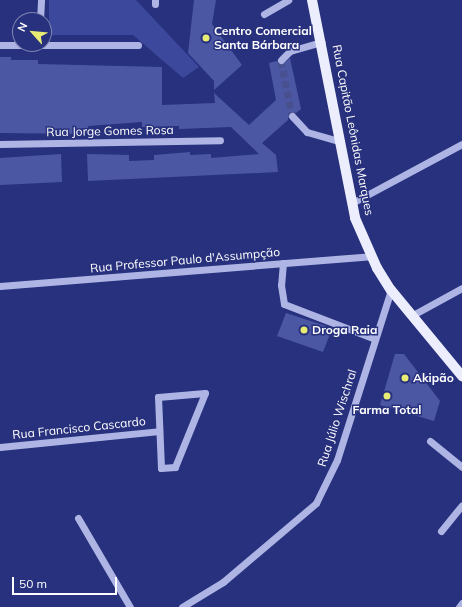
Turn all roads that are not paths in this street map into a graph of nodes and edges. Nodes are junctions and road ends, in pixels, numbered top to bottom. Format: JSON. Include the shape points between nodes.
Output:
{"nodes":[{"id":1,"x":41,"y":0,"type":"edge"},
{"id":2,"x":288,"y":0,"type":"edge"},
{"id":3,"x":312,"y":0,"type":"edge"},
{"id":4,"x":40,"y":12,"type":"edge"},
{"id":5,"x":264,"y":14,"type":"dead end"},
{"id":6,"x":322,"y":42,"type":"junction"},
{"id":7,"x":0,"y":45,"type":"edge"},
{"id":8,"x":12,"y":45,"type":"edge"},
{"id":9,"x":52,"y":45,"type":"edge"},
{"id":10,"x":138,"y":46,"type":"dead end"},
{"id":11,"x":281,"y":60,"type":"dead end"},
{"id":12,"x":292,"y":116,"type":"tunnel mouth"},
{"id":13,"x":220,"y":140,"type":"dead end"},
{"id":14,"x":341,"y":142,"type":"junction"},
{"id":15,"x":0,"y":144,"type":"edge"},
{"id":16,"x":462,"y":144,"type":"edge"},
{"id":17,"x":352,"y":203,"type":"junction"},
{"id":18,"x":371,"y":256,"type":"junction"},
{"id":19,"x":283,"y":263,"type":"junction"},
{"id":20,"x":0,"y":286,"type":"edge"},
{"id":21,"x":462,"y":288,"type":"edge"},
{"id":22,"x":391,"y":290,"type":"junction"},
{"id":23,"x":411,"y":316,"type":"junction"},
{"id":24,"x":375,"y":339,"type":"junction"},
{"id":25,"x":462,"y":376,"type":"edge"},
{"id":26,"x":160,"y":431,"type":"junction"},
{"id":27,"x":430,"y":441,"type":"dead end"},
{"id":28,"x":0,"y":448,"type":"edge"},
{"id":29,"x":462,"y":467,"type":"edge"},
{"id":30,"x":462,"y":505,"type":"edge"},
{"id":31,"x":78,"y":518,"type":"dead end"},
{"id":32,"x":441,"y":531,"type":"dead end"},
{"id":33,"x":462,"y":603,"type":"edge"},
{"id":34,"x":130,"y":607,"type":"edge"},
{"id":35,"x":182,"y":607,"type":"edge"},
{"id":36,"x":459,"y":607,"type":"edge"}],
"edges":[{"from":1,"to":4,"type":"street"},
{"from":2,"to":5,"type":"street"},
{"from":3,"to":6,"type":"main road","name":"Rua Capitão Leônidas Marques"},
{"from":6,"to":11,"type":"street","via":[[290,51]]},
{"from":6,"to":14,"type":"main road","name":"Rua Capitão Leônidas Marques"},
{"from":7,"to":8,"type":"street"},
{"from":9,"to":10,"type":"street"},
{"from":12,"to":14,"type":"street","via":[[307,132]]},
{"from":13,"to":15,"type":"street","name":"Rua Jorge Gomes Rosa"},
{"from":14,"to":17,"type":"main road","name":"Rua Capitão Leônidas Marques"},
{"from":16,"to":17,"type":"street"},
{"from":17,"to":18,"type":"main road","name":"Rua Capitão Leônidas Marques"},
{"from":18,"to":19,"type":"street","name":"Rua Professor Paulo d'Assumpção"},
{"from":18,"to":22,"type":"main road","name":"Rua Capitão Leônidas Marques"},
{"from":19,"to":20,"type":"street","name":"Rua Professor Paulo d'Assumpção"},
{"from":19,"to":24,"type":"street","via":[[280,285],[284,304]]},
{"from":21,"to":23,"type":"street"},
{"from":22,"to":23,"type":"main road","name":"Rua Capitão Leônidas Marques"},
{"from":22,"to":24,"type":"street","name":"Rua Júlio Wischral"},
{"from":23,"to":25,"type":"main road","name":"Rua Capitão Leônidas Marques"},
{"from":24,"to":35,"type":"street","name":"Rua Júlio Wischral","via":[[337,460],[316,503],[223,582]]},
{"from":26,"to":26,"type":"street","name":"Rua Francisco Cascardo","via":[[158,397],[206,393],[175,467],[161,468]]},
{"from":26,"to":28,"type":"street","name":"Rua Francisco Cascardo"},
{"from":27,"to":29,"type":"street"},
{"from":30,"to":32,"type":"street"},
{"from":31,"to":34,"type":"street"},
{"from":33,"to":36,"type":"street"}]}
